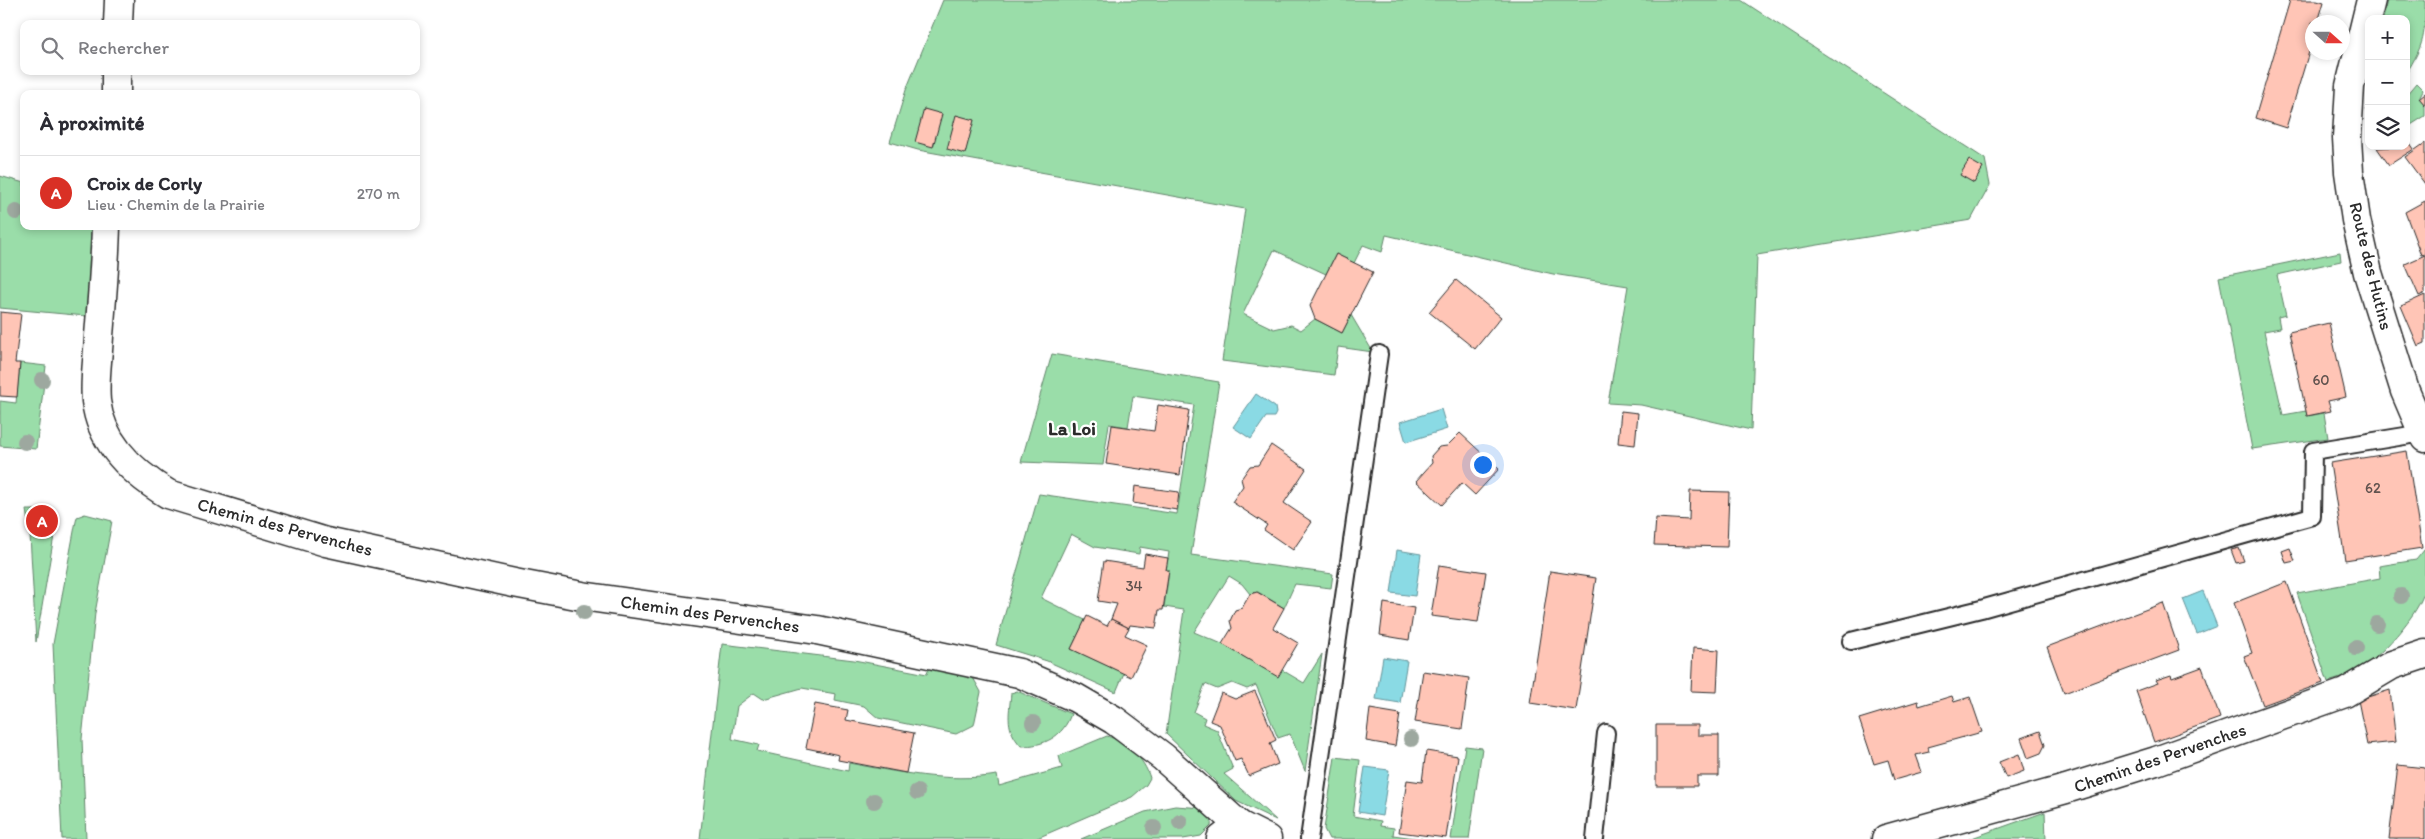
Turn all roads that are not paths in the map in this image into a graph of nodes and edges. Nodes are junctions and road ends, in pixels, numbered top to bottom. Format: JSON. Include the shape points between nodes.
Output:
{"nodes":[{"id":1,"x":118,"y":0,"type":"edge"},
{"id":2,"x":2371,"y":0,"type":"edge"},
{"id":3,"x":118,"y":20,"type":"edge"},
{"id":4,"x":116,"y":75,"type":"edge"},
{"id":5,"x":116,"y":90,"type":"edge"},
{"id":6,"x":106,"y":230,"type":"edge"},
{"id":7,"x":1380,"y":354,"type":"dead end"},
{"id":8,"x":2424,"y":436,"type":"edge"},
{"id":9,"x":1851,"y":641,"type":"dead end"},
{"id":10,"x":2425,"y":654,"type":"edge"},
{"id":11,"x":1606,"y":733,"type":"dead end"},
{"id":12,"x":1230,"y":832,"type":"edge"},
{"id":13,"x":1267,"y":839,"type":"edge"},
{"id":14,"x":1309,"y":839,"type":"edge"},
{"id":15,"x":1595,"y":839,"type":"edge"},
{"id":16,"x":1886,"y":839,"type":"edge"}],
"edges":[{"from":1,"to":3,"type":"street"},
{"from":2,"to":8,"type":"street","name":"Route des Hutins","via":[[2350,86],[2349,172],[2368,273],[2405,391]]},
{"from":4,"to":5,"type":"street"},
{"from":6,"to":12,"type":"street","name":"Chemin des Pervenches","via":[[96,400],[106,434],[122,458],[168,494],[342,546],[582,596],[817,630],[1018,673],[1076,698],[1143,740]]},
{"from":7,"to":14,"type":"lane"},
{"from":8,"to":9,"type":"lane","via":[[2313,451],[2312,516],[1990,607]]},
{"from":10,"to":16,"type":"street","name":"Chemin des Pervenches","via":[[2392,665],[2345,692],[2156,760],[2066,789]]},
{"from":11,"to":15,"type":"lane"},
{"from":12,"to":13,"type":"street","name":"Chemin des Pervenches"}]}
